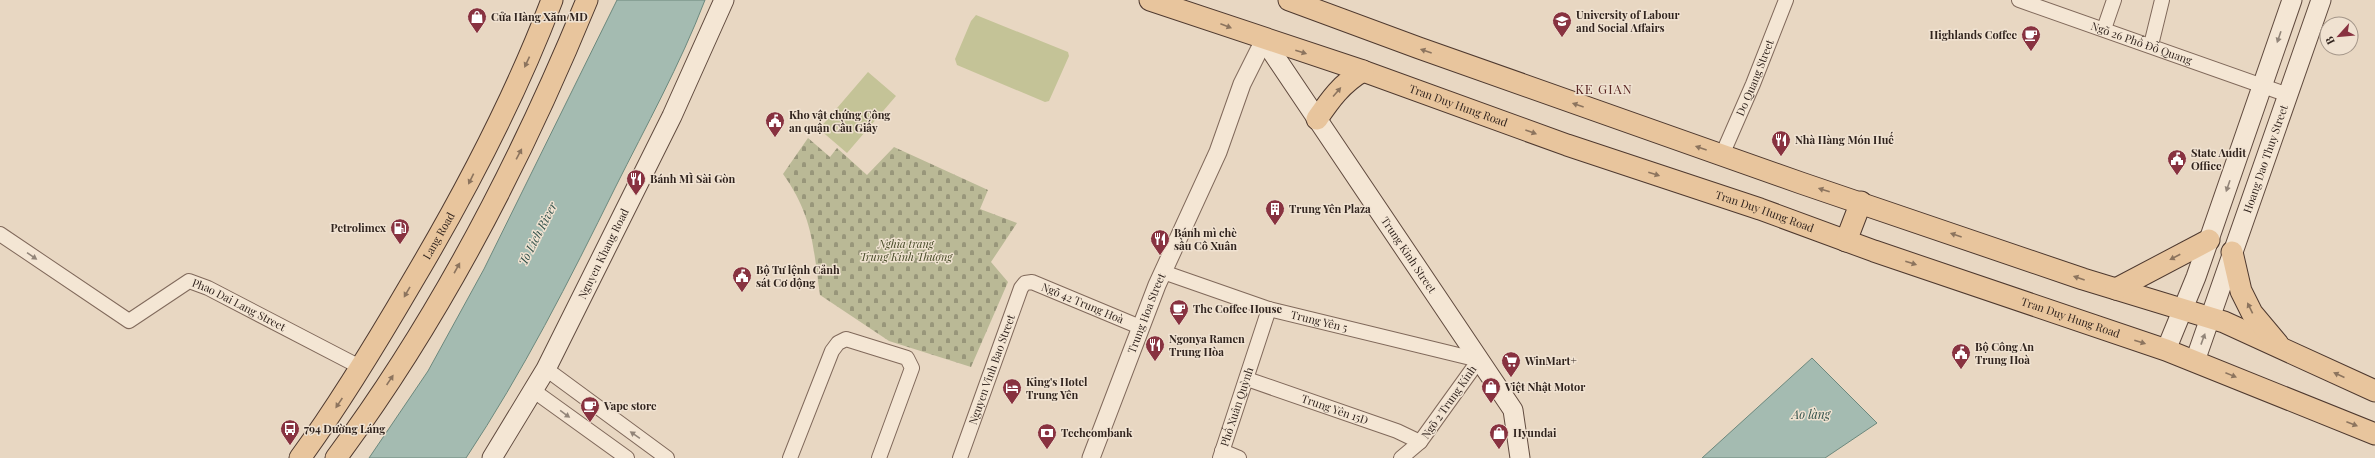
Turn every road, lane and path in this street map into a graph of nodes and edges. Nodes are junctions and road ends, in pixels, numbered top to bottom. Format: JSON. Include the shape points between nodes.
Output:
{"nodes":[{"id":1,"x":552,"y":0,"type":"edge"},
{"id":2,"x":587,"y":0,"type":"edge"},
{"id":3,"x":724,"y":0,"type":"edge"},
{"id":4,"x":1150,"y":0,"type":"edge"},
{"id":5,"x":1171,"y":0,"type":"edge"},
{"id":6,"x":1289,"y":0,"type":"edge"},
{"id":7,"x":1786,"y":0,"type":"edge"},
{"id":8,"x":2019,"y":0,"type":"edge"},
{"id":9,"x":2114,"y":0,"type":"edge"},
{"id":10,"x":2162,"y":0,"type":"edge"},
{"id":11,"x":2292,"y":0,"type":"edge"},
{"id":12,"x":2321,"y":0,"type":"edge"},
{"id":13,"x":1190,"y":12,"type":"junction"},
{"id":14,"x":2104,"y":29,"type":"junction"},
{"id":15,"x":1264,"y":40,"type":"junction"},
{"id":16,"x":537,"y":41,"type":"junction"},
{"id":17,"x":2151,"y":45,"type":"junction"},
{"id":18,"x":565,"y":54,"type":"junction"},
{"id":19,"x":1363,"y":71,"type":"junction"},
{"id":20,"x":2264,"y":86,"type":"junction"},
{"id":21,"x":2288,"y":95,"type":"junction"},
{"id":22,"x":1317,"y":119,"type":"junction"},
{"id":23,"x":1722,"y":155,"type":"junction"},
{"id":24,"x":1861,"y":202,"type":"junction"},
{"id":25,"x":0,"y":234,"type":"edge"},
{"id":26,"x":2210,"y":240,"type":"junction"},
{"id":27,"x":1846,"y":241,"type":"junction"},
{"id":28,"x":2232,"y":252,"type":"junction"},
{"id":29,"x":1163,"y":272,"type":"junction"},
{"id":30,"x":1025,"y":283,"type":"joint"},
{"id":31,"x":2116,"y":289,"type":"junction"},
{"id":32,"x":1269,"y":309,"type":"junction"},
{"id":33,"x":2182,"y":309,"type":"junction"},
{"id":34,"x":2211,"y":318,"type":"junction"},
{"id":35,"x":1140,"y":327,"type":"junction"},
{"id":36,"x":2166,"y":350,"type":"junction"},
{"id":37,"x":2282,"y":350,"type":"junction"},
{"id":38,"x":1478,"y":360,"type":"junction"},
{"id":39,"x":2195,"y":361,"type":"junction"},
{"id":40,"x":362,"y":368,"type":"junction"},
{"id":41,"x":546,"y":369,"type":"junction"},
{"id":42,"x":1247,"y":379,"type":"junction"},
{"id":43,"x":534,"y":391,"type":"junction"},
{"id":44,"x":2375,"y":391,"type":"edge"},
{"id":45,"x":2375,"y":434,"type":"edge"},
{"id":46,"x":1420,"y":442,"type":"junction"},
{"id":47,"x":1221,"y":455,"type":"edge"},
{"id":48,"x":300,"y":458,"type":"edge"},
{"id":49,"x":336,"y":458,"type":"edge"},
{"id":50,"x":492,"y":458,"type":"edge"},
{"id":51,"x":627,"y":458,"type":"edge"},
{"id":52,"x":667,"y":458,"type":"edge"},
{"id":53,"x":790,"y":458,"type":"edge"},
{"id":54,"x":879,"y":458,"type":"edge"},
{"id":55,"x":960,"y":458,"type":"edge"},
{"id":56,"x":1091,"y":458,"type":"edge"},
{"id":57,"x":1239,"y":458,"type":"edge"},
{"id":58,"x":1401,"y":458,"type":"edge"},
{"id":59,"x":1520,"y":458,"type":"edge"}],
"edges":[{"from":1,"to":16,"type":"main road","name":"Lang Road"},
{"from":2,"to":18,"type":"main road"},
{"from":3,"to":41,"type":"main road","name":"Nguyen Khang Road","via":[[672,116]]},
{"from":4,"to":13,"type":"main road","name":"Tran Duy Hung Road"},
{"from":5,"to":13,"type":"main road"},
{"from":23,"to":6,"type":"main road","one_way":true},
{"from":7,"to":23,"type":"street","name":"Do Quang Street"},
{"from":8,"to":14,"type":"street","name":"Ngõ 26 Phố Đỗ Quang"},
{"from":9,"to":14,"type":"street"},
{"from":10,"to":17,"type":"street"},
{"from":11,"to":20,"type":"main road","one_way":true},
{"from":12,"to":21,"type":"main road","name":"Hoang Dao Thuy Street"},
{"from":13,"to":15,"type":"main road","name":"Tran Duy Hung Road","one_way":true},
{"from":14,"to":17,"type":"street","name":"Ngõ 26 Phố Đỗ Quang"},
{"from":15,"to":19,"type":"main road","name":"Tran Duy Hung Road","one_way":true},
{"from":15,"to":22,"type":"main road","name":"Trung Kinh Street"},
{"from":15,"to":29,"type":"street","name":"Trung Hoa Street","via":[[1242,84],[1218,152]]},
{"from":16,"to":18,"type":"main road"},
{"from":16,"to":40,"type":"main road","name":"Lang Road","one_way":true,"via":[[462,196]]},
{"from":17,"to":20,"type":"street","name":"Ngõ 26 Phố Đỗ Quang"},
{"from":49,"to":18,"type":"main road","one_way":true,"via":[[394,374],[439,300],[523,146]]},
{"from":22,"to":19,"type":"main road","one_way":true,"via":[[1339,89]]},
{"from":19,"to":27,"type":"main road","name":"Tran Duy Hung Road","one_way":true,"via":[[1567,145]]},
{"from":20,"to":21,"type":"street","name":"Ngõ 26 Phố Đỗ Quang"},
{"from":20,"to":26,"type":"main road","one_way":true},
{"from":21,"to":28,"type":"main road","name":"Hoang Dao Thuy Street"},
{"from":22,"to":38,"type":"main road","name":"Trung Kinh Street"},
{"from":24,"to":23,"type":"main road","one_way":true},
{"from":24,"to":27,"type":"main road"},
{"from":31,"to":24,"type":"main road","one_way":true},
{"from":25,"to":40,"type":"street","name":"Phao Dai Lang Street","one_way":true,"via":[[129,321],[189,281],[208,288]]},
{"from":26,"to":31,"type":"main road","one_way":true},
{"from":26,"to":33,"type":"main road"},
{"from":27,"to":36,"type":"main road","name":"Tran Duy Hung Road","one_way":true},
{"from":28,"to":34,"type":"main road","name":"Hoang Dao Thuy Street"},
{"from":37,"to":28,"type":"main road","one_way":true,"via":[[2252,313],[2241,291]]},
{"from":29,"to":32,"type":"street","name":"Trung Yên 5"},
{"from":29,"to":35,"type":"street","name":"Trung Hoa Street"},
{"from":30,"to":35,"type":"street","name":"Ngõ 42 Trung Hoà","via":[[1032,282]]},
{"from":30,"to":55,"type":"street","name":"Nguyen Vinh Bao Street","via":[[1021,288]]},
{"from":31,"to":33,"type":"main road"},
{"from":32,"to":38,"type":"street","name":"Trung Yên 5"},
{"from":32,"to":42,"type":"street","name":"Phố Xuân Quỳnh"},
{"from":33,"to":34,"type":"main road"},
{"from":33,"to":36,"type":"main road"},
{"from":34,"to":37,"type":"main road"},
{"from":39,"to":34,"type":"main road","name":"Hoang Dao Thuy Street","one_way":true},
{"from":35,"to":56,"type":"street","name":"Trung Hoa Street"},
{"from":36,"to":39,"type":"main road","name":"Tran Duy Hung Road"},
{"from":44,"to":37,"type":"main road","one_way":true},
{"from":38,"to":46,"type":"street","name":"Ngõ 2 Trung Kính"},
{"from":38,"to":59,"type":"main road","name":"Trung Kinh Street","via":[[1513,410]]},
{"from":39,"to":45,"type":"main road","name":"Tran Duy Hung Road","one_way":true},
{"from":40,"to":48,"type":"main road","name":"Lang Road","one_way":true},
{"from":41,"to":43,"type":"main road","name":"Nguyen Khang Road"},
{"from":52,"to":41,"type":"street","one_way":true},
{"from":42,"to":46,"type":"street","name":"Trung Yên 15D","via":[[1397,431]]},
{"from":42,"to":47,"type":"street","name":"Phố Xuân Quỳnh"},
{"from":43,"to":50,"type":"main road","name":"Nguyen Khang Road"},
{"from":43,"to":51,"type":"street","one_way":true},
{"from":46,"to":58,"type":"street","name":"Ngõ 2 Trung Kính"},
{"from":47,"to":57,"type":"street"},
{"from":53,"to":54,"type":"street","via":[[832,351],[838,343],[846,339],[907,358],[912,368]]}]}
